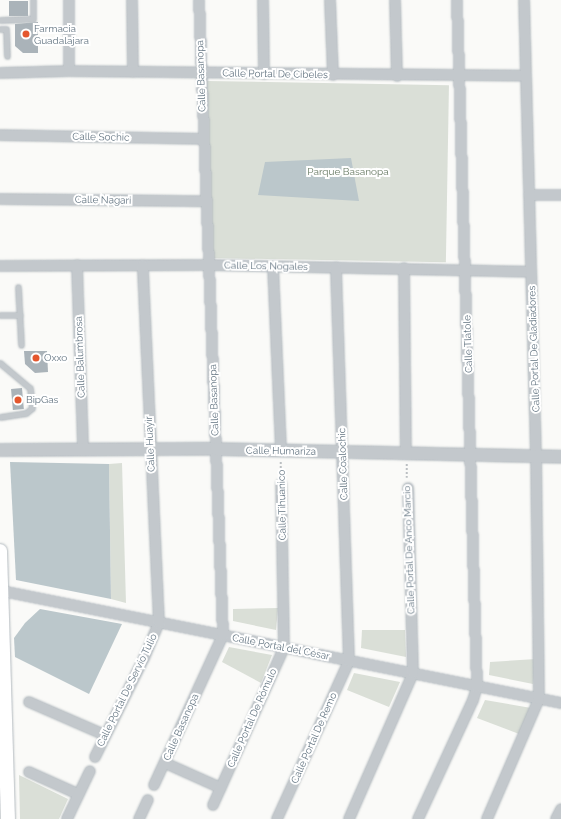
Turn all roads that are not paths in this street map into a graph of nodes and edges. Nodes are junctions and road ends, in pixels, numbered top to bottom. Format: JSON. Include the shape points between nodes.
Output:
{"nodes":[{"id":1,"x":33,"y":0,"type":"edge"},
{"id":2,"x":69,"y":0,"type":"edge"},
{"id":3,"x":132,"y":0,"type":"edge"},
{"id":4,"x":199,"y":0,"type":"edge"},
{"id":5,"x":263,"y":0,"type":"edge"},
{"id":6,"x":330,"y":0,"type":"edge"},
{"id":7,"x":395,"y":0,"type":"edge"},
{"id":8,"x":457,"y":0,"type":"edge"},
{"id":9,"x":524,"y":0,"type":"edge"},
{"id":10,"x":0,"y":20,"type":"edge"},
{"id":11,"x":0,"y":29,"type":"edge"},
{"id":12,"x":7,"y":56,"type":"dead end"},
{"id":13,"x":70,"y":71,"type":"junction"},
{"id":14,"x":133,"y":72,"type":"junction"},
{"id":15,"x":0,"y":73,"type":"edge"},
{"id":16,"x":200,"y":73,"type":"junction"},
{"id":17,"x":264,"y":74,"type":"junction"},
{"id":18,"x":333,"y":75,"type":"junction"},
{"id":19,"x":397,"y":76,"type":"junction"},
{"id":20,"x":526,"y":76,"type":"junction"},
{"id":21,"x":458,"y":77,"type":"junction"},
{"id":22,"x":0,"y":135,"type":"edge"},
{"id":23,"x":203,"y":139,"type":"junction"},
{"id":24,"x":561,"y":194,"type":"edge"},
{"id":25,"x":529,"y":195,"type":"junction"},
{"id":26,"x":0,"y":198,"type":"edge"},
{"id":27,"x":206,"y":201,"type":"junction"},
{"id":28,"x":77,"y":265,"type":"junction"},
{"id":29,"x":143,"y":265,"type":"junction"},
{"id":30,"x":209,"y":265,"type":"junction"},
{"id":31,"x":0,"y":266,"type":"edge"},
{"id":32,"x":273,"y":266,"type":"junction"},
{"id":33,"x":336,"y":267,"type":"junction"},
{"id":34,"x":404,"y":268,"type":"junction"},
{"id":35,"x":466,"y":270,"type":"junction"},
{"id":36,"x":531,"y":272,"type":"junction"},
{"id":37,"x":18,"y":287,"type":"dead end"},
{"id":38,"x":0,"y":315,"type":"edge"},
{"id":39,"x":20,"y":315,"type":"junction"},
{"id":40,"x":21,"y":345,"type":"dead end"},
{"id":41,"x":0,"y":363,"type":"edge"},
{"id":42,"x":0,"y":417,"type":"edge"},
{"id":43,"x":83,"y":449,"type":"junction"},
{"id":44,"x":216,"y":449,"type":"junction"},
{"id":45,"x":0,"y":450,"type":"edge"},
{"id":46,"x":150,"y":450,"type":"junction"},
{"id":47,"x":281,"y":451,"type":"junction"},
{"id":48,"x":343,"y":452,"type":"junction"},
{"id":49,"x":406,"y":454,"type":"junction"},
{"id":50,"x":471,"y":455,"type":"junction"},
{"id":51,"x":536,"y":456,"type":"junction"},
{"id":52,"x":561,"y":456,"type":"edge"},
{"id":53,"x":282,"y":484,"type":"road end"},
{"id":54,"x":408,"y":488,"type":"road end"},
{"id":55,"x":0,"y":551,"type":"edge"},
{"id":56,"x":2,"y":591,"type":"junction"},
{"id":57,"x":159,"y":623,"type":"junction"},
{"id":58,"x":223,"y":635,"type":"junction"},
{"id":59,"x":284,"y":648,"type":"junction"},
{"id":60,"x":349,"y":660,"type":"junction"},
{"id":61,"x":413,"y":673,"type":"junction"},
{"id":62,"x":477,"y":687,"type":"junction"},
{"id":63,"x":540,"y":699,"type":"junction"},
{"id":64,"x":28,"y":702,"type":"dead end"},
{"id":65,"x":561,"y":703,"type":"edge"},
{"id":66,"x":105,"y":735,"type":"junction"},
{"id":67,"x":95,"y":758,"type":"dead end"},
{"id":68,"x":164,"y":763,"type":"junction"},
{"id":69,"x":90,"y":770,"type":"dead end"},
{"id":70,"x":29,"y":772,"type":"dead end"},
{"id":71,"x":154,"y":785,"type":"dead end"},
{"id":72,"x":221,"y":788,"type":"junction"},
{"id":73,"x":78,"y":794,"type":"junction"},
{"id":74,"x":148,"y":800,"type":"dead end"},
{"id":75,"x":213,"y":805,"type":"dead end"},
{"id":76,"x":561,"y":809,"type":"edge"},
{"id":77,"x":281,"y":818,"type":"edge"},
{"id":78,"x":8,"y":819,"type":"edge"},
{"id":79,"x":67,"y":819,"type":"edge"},
{"id":80,"x":139,"y":819,"type":"edge"},
{"id":81,"x":349,"y":819,"type":"edge"},
{"id":82,"x":418,"y":819,"type":"edge"},
{"id":83,"x":487,"y":819,"type":"edge"},
{"id":84,"x":556,"y":819,"type":"edge"}],
"edges":[{"from":1,"to":10,"type":"lane","via":[[33,19]]},
{"from":2,"to":13,"type":"street"},
{"from":3,"to":14,"type":"street"},
{"from":4,"to":16,"type":"street","name":"Calle Basanopa"},
{"from":5,"to":17,"type":"street"},
{"from":6,"to":18,"type":"street"},
{"from":7,"to":19,"type":"street"},
{"from":8,"to":21,"type":"street","name":"Calle Tlatole"},
{"from":9,"to":20,"type":"street","name":"Calle Portal De Gladiadores"},
{"from":11,"to":12,"type":"lane","via":[[6,29]]},
{"from":13,"to":14,"type":"street","name":"Calle Portal De Cibeles"},
{"from":13,"to":15,"type":"street","name":"Calle Portal De Cibeles"},
{"from":14,"to":16,"type":"street","name":"Calle Portal De Cibeles"},
{"from":16,"to":17,"type":"street","name":"Calle Portal De Cibeles"},
{"from":16,"to":23,"type":"street","name":"Calle Basanopa"},
{"from":17,"to":18,"type":"street","name":"Calle Portal De Cibeles"},
{"from":18,"to":19,"type":"street","name":"Calle Portal De Cibeles"},
{"from":19,"to":21,"type":"street","name":"Calle Portal De Cibeles"},
{"from":20,"to":21,"type":"street","name":"Calle Portal De Cibeles"},
{"from":20,"to":25,"type":"street","name":"Calle Portal De Gladiadores"},
{"from":21,"to":35,"type":"street","name":"Calle Tlatole"},
{"from":22,"to":23,"type":"street","name":"Calle Sochic"},
{"from":23,"to":27,"type":"street","name":"Calle Basanopa"},
{"from":24,"to":25,"type":"street"},
{"from":25,"to":36,"type":"street","name":"Calle Portal De Gladiadores"},
{"from":26,"to":27,"type":"street","name":"Calle Nagari"},
{"from":27,"to":30,"type":"street","name":"Calle Basanopa"},
{"from":28,"to":29,"type":"street","name":"Calle Los Nogales"},
{"from":28,"to":31,"type":"street","name":"Calle Los Nogales"},
{"from":28,"to":43,"type":"street","name":"Calle Balumbrosa"},
{"from":29,"to":30,"type":"street","name":"Calle Los Nogales"},
{"from":29,"to":46,"type":"street","name":"Calle Huayir"},
{"from":30,"to":32,"type":"street","name":"Calle Los Nogales"},
{"from":30,"to":44,"type":"street","name":"Calle Basanopa"},
{"from":32,"to":33,"type":"street","name":"Calle Los Nogales"},
{"from":32,"to":47,"type":"street"},
{"from":33,"to":34,"type":"street","name":"Calle Los Nogales"},
{"from":33,"to":48,"type":"street","name":"Calle Coalochic"},
{"from":34,"to":35,"type":"street","name":"Calle Los Nogales"},
{"from":34,"to":49,"type":"street"},
{"from":35,"to":36,"type":"street","name":"Calle Los Nogales"},
{"from":35,"to":50,"type":"street","name":"Calle Tlatole"},
{"from":36,"to":51,"type":"street","name":"Calle Portal De Gladiadores"},
{"from":37,"to":39,"type":"lane"},
{"from":38,"to":39,"type":"lane"},
{"from":39,"to":40,"type":"lane"},
{"from":41,"to":42,"type":"lane","via":[[30,388],[32,408],[26,413]]},
{"from":43,"to":45,"type":"street","name":"Calle Humariza"},
{"from":43,"to":46,"type":"street","name":"Calle Humariza"},
{"from":44,"to":46,"type":"street","name":"Calle Humariza"},
{"from":44,"to":47,"type":"street","name":"Calle Humariza"},
{"from":44,"to":58,"type":"street","name":"Calle Basanopa"},
{"from":46,"to":57,"type":"street","name":"Calle Huayir"},
{"from":47,"to":48,"type":"street","name":"Calle Humariza"},
{"from":48,"to":49,"type":"street","name":"Calle Humariza"},
{"from":48,"to":60,"type":"street","name":"Calle Coalochic"},
{"from":49,"to":50,"type":"street","name":"Calle Humariza"},
{"from":50,"to":51,"type":"street","name":"Calle Humariza"},
{"from":50,"to":62,"type":"street","name":"Calle Tlatole"},
{"from":51,"to":52,"type":"street","name":"Calle Humariza"},
{"from":51,"to":63,"type":"street","name":"Calle Portal De Gladiadores"},
{"from":53,"to":59,"type":"street","name":"Calle Tihuanico"},
{"from":54,"to":61,"type":"street","name":"Calle Portal De Anco Marcio"},
{"from":55,"to":56,"type":"main road"},
{"from":56,"to":57,"type":"street","name":"Calle Portal del César"},
{"from":56,"to":78,"type":"main road"},
{"from":57,"to":58,"type":"street","name":"Calle Portal del César"},
{"from":57,"to":66,"type":"street","name":"Calle Portal De Servio Tulio"},
{"from":58,"to":59,"type":"street","name":"Calle Portal del César"},
{"from":58,"to":68,"type":"street","name":"Calle Basanopa"},
{"from":59,"to":60,"type":"street","name":"Calle Portal del César"},
{"from":59,"to":72,"type":"street","name":"Calle Portal De Rómulo"},
{"from":60,"to":61,"type":"street","name":"Calle Portal del César"},
{"from":60,"to":77,"type":"street","name":"Calle Portal De Remo"},
{"from":61,"to":62,"type":"street","name":"Calle Portal del César"},
{"from":61,"to":81,"type":"street","name":"Calle Portal De Anco Marcio"},
{"from":62,"to":63,"type":"street","name":"Calle Portal del César"},
{"from":62,"to":82,"type":"street"},
{"from":63,"to":65,"type":"street","name":"Calle Portal del César"},
{"from":63,"to":83,"type":"street"},
{"from":64,"to":66,"type":"street"},
{"from":66,"to":67,"type":"street","name":"Calle Portal De Servio Tulio"},
{"from":68,"to":71,"type":"street","name":"Calle Basanopa"},
{"from":68,"to":72,"type":"street"},
{"from":69,"to":73,"type":"street"},
{"from":70,"to":73,"type":"street"},
{"from":72,"to":75,"type":"street","name":"Calle Portal De Rómulo"},
{"from":73,"to":79,"type":"street"},
{"from":74,"to":80,"type":"street"},
{"from":76,"to":84,"type":"street"}]}
